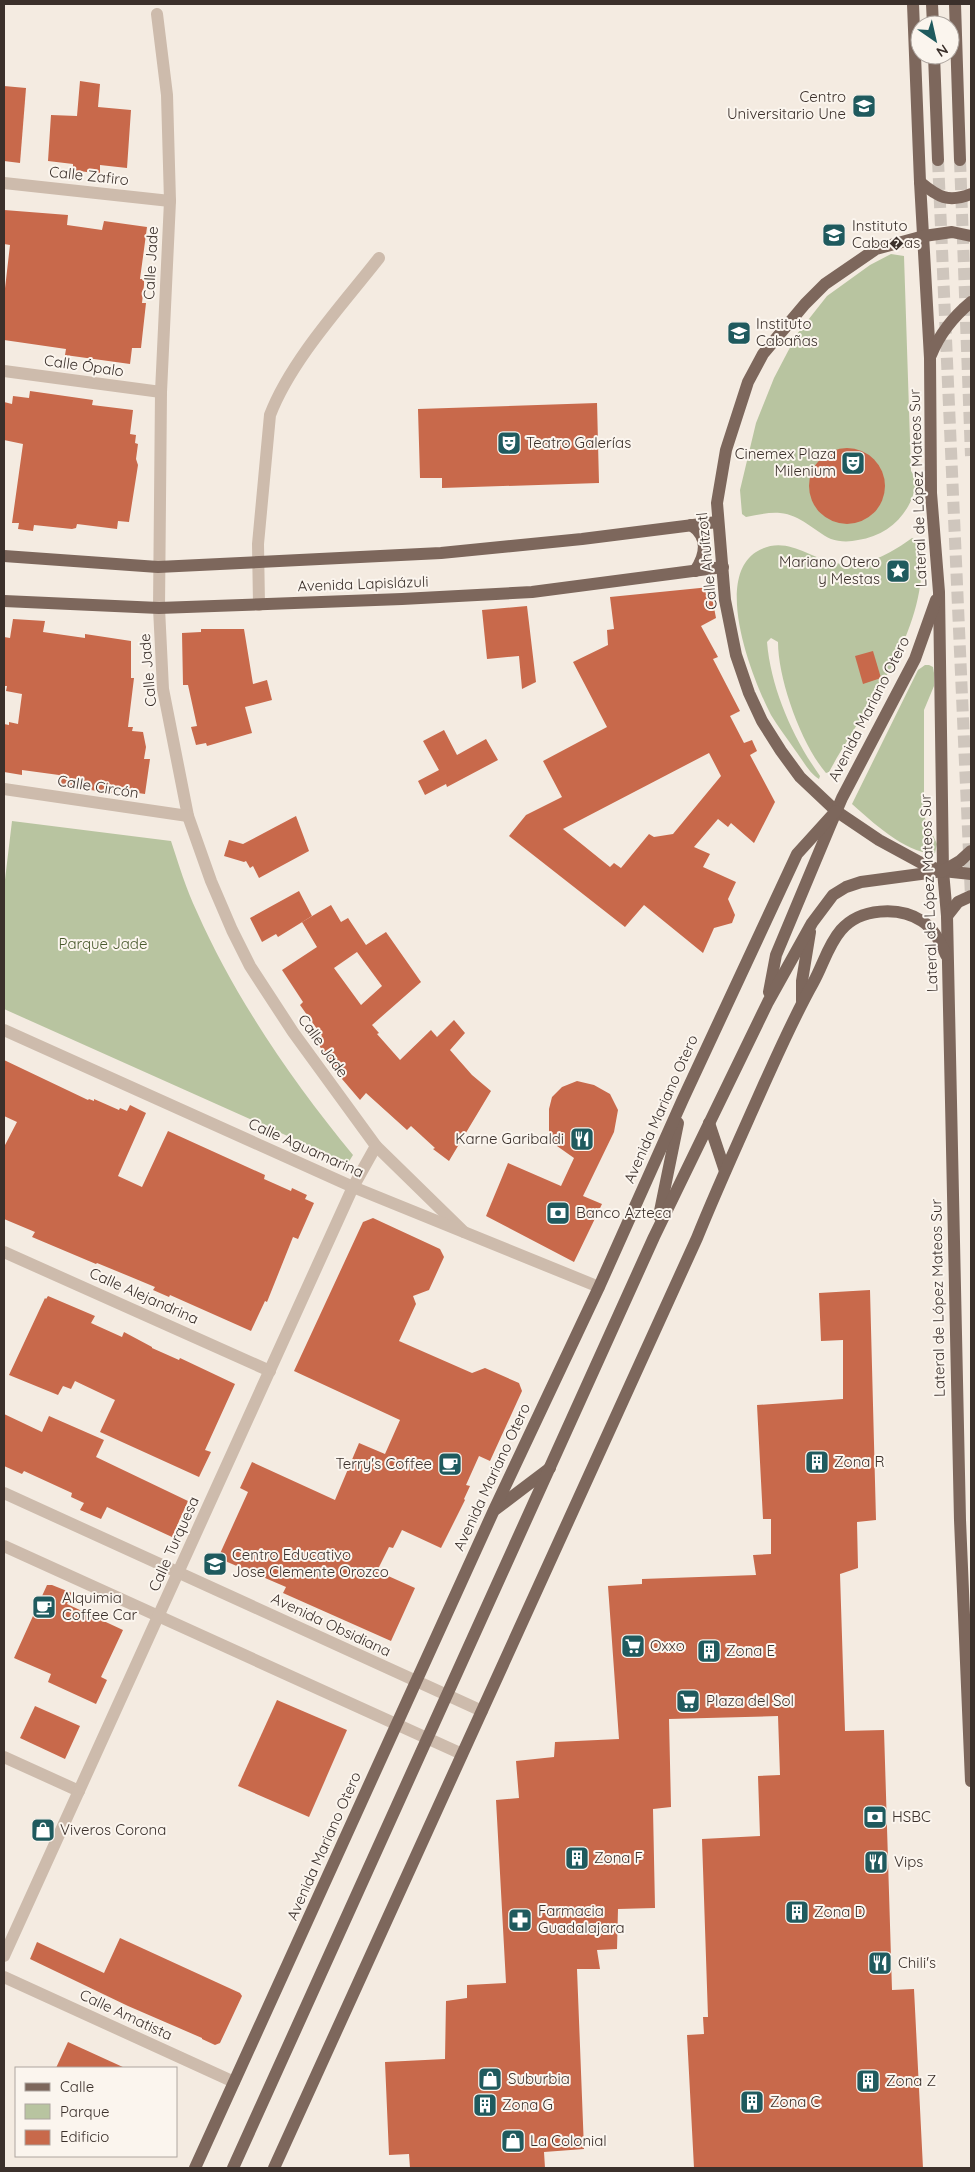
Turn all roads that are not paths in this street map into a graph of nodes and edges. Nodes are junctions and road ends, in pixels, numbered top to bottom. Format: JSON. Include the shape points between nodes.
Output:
{"nodes":[{"id":1,"x":913,"y":4,"type":"edge"},
{"id":2,"x":955,"y":4,"type":"edge"},
{"id":3,"x":156,"y":14,"type":"dead end"},
{"id":4,"x":934,"y":65,"type":"edge"},
{"id":5,"x":938,"y":160,"type":"tunnel mouth"},
{"id":6,"x":960,"y":160,"type":"tunnel mouth"},
{"id":7,"x":920,"y":182,"type":"junction"},
{"id":8,"x":4,"y":183,"type":"edge"},
{"id":9,"x":971,"y":194,"type":"edge"},
{"id":10,"x":170,"y":201,"type":"junction"},
{"id":11,"x":924,"y":236,"type":"junction"},
{"id":12,"x":971,"y":236,"type":"edge"},
{"id":13,"x":379,"y":258,"type":"dead end"},
{"id":14,"x":971,"y":302,"type":"edge"},
{"id":15,"x":930,"y":358,"type":"junction"},
{"id":16,"x":4,"y":371,"type":"edge"},
{"id":17,"x":161,"y":392,"type":"junction"},
{"id":18,"x":717,"y":522,"type":"junction"},
{"id":19,"x":690,"y":525,"type":"junction"},
{"id":20,"x":4,"y":556,"type":"edge"},
{"id":21,"x":258,"y":562,"type":"junction"},
{"id":22,"x":158,"y":567,"type":"junction"},
{"id":23,"x":723,"y":567,"type":"junction"},
{"id":24,"x":694,"y":571,"type":"junction"},
{"id":25,"x":938,"y":592,"type":"junction"},
{"id":26,"x":4,"y":601,"type":"edge"},
{"id":27,"x":260,"y":605,"type":"junction"},
{"id":28,"x":159,"y":608,"type":"junction"},
{"id":29,"x":4,"y":789,"type":"edge"},
{"id":30,"x":836,"y":810,"type":"junction"},
{"id":31,"x":188,"y":816,"type":"junction"},
{"id":32,"x":971,"y":851,"type":"edge"},
{"id":33,"x":943,"y":871,"type":"junction"},
{"id":34,"x":971,"y":874,"type":"edge"},
{"id":35,"x":971,"y":896,"type":"edge"},
{"id":36,"x":947,"y":916,"type":"junction"},
{"id":37,"x":812,"y":923,"type":"junction"},
{"id":38,"x":948,"y":959,"type":"junction"},
{"id":39,"x":768,"y":1002,"type":"junction"},
{"id":40,"x":802,"y":1002,"type":"junction"},
{"id":41,"x":4,"y":1030,"type":"edge"},
{"id":42,"x":683,"y":1099,"type":"junction"},
{"id":43,"x":709,"y":1122,"type":"junction"},
{"id":44,"x":376,"y":1146,"type":"junction"},
{"id":45,"x":725,"y":1171,"type":"junction"},
{"id":46,"x":354,"y":1187,"type":"junction"},
{"id":47,"x":464,"y":1232,"type":"junction"},
{"id":48,"x":654,"y":1237,"type":"junction"},
{"id":49,"x":4,"y":1252,"type":"edge"},
{"id":50,"x":599,"y":1287,"type":"junction"},
{"id":51,"x":270,"y":1371,"type":"junction"},
{"id":52,"x":551,"y":1466,"type":"junction"},
{"id":53,"x":4,"y":1493,"type":"edge"},
{"id":54,"x":494,"y":1510,"type":"junction"},
{"id":55,"x":4,"y":1546,"type":"edge"},
{"id":56,"x":178,"y":1572,"type":"junction"},
{"id":57,"x":158,"y":1616,"type":"junction"},
{"id":58,"x":416,"y":1681,"type":"junction"},
{"id":59,"x":448,"y":1696,"type":"junction"},
{"id":60,"x":482,"y":1711,"type":"junction"},
{"id":61,"x":397,"y":1724,"type":"junction"},
{"id":62,"x":429,"y":1739,"type":"junction"},
{"id":63,"x":462,"y":1754,"type":"junction"},
{"id":64,"x":4,"y":1758,"type":"edge"},
{"id":65,"x":971,"y":1781,"type":"edge"},
{"id":66,"x":79,"y":1791,"type":"junction"},
{"id":67,"x":4,"y":1956,"type":"edge"},
{"id":68,"x":4,"y":1977,"type":"edge"},
{"id":69,"x":234,"y":2082,"type":"junction"},
{"id":70,"x":195,"y":2168,"type":"edge"},
{"id":71,"x":233,"y":2168,"type":"edge"},
{"id":72,"x":274,"y":2168,"type":"edge"}],
"edges":[{"from":1,"to":7,"type":"main road","name":"Lateral de López Mateos Sur"},
{"from":2,"to":6,"type":"main road"},
{"from":3,"to":10,"type":"street","name":"Calle Jade","via":[[166,95]]},
{"from":4,"to":5,"type":"main road"},
{"from":7,"to":9,"type":"main road","via":[[946,199]]},
{"from":7,"to":11,"type":"main road","name":"Lateral de López Mateos Sur"},
{"from":8,"to":10,"type":"street","name":"Calle Zafiro"},
{"from":10,"to":17,"type":"street","name":"Calle Jade"},
{"from":11,"to":12,"type":"main road","name":"Calle Ahuítzotl","via":[[952,232]]},
{"from":11,"to":15,"type":"main road","name":"Lateral de López Mateos Sur"},
{"from":11,"to":18,"type":"main road","name":"Calle Ahuítzotl","via":[[876,249],[825,284],[763,354],[748,382],[726,450]]},
{"from":13,"to":21,"type":"street","via":[[316,338],[270,415]]},
{"from":14,"to":15,"type":"main road","via":[[955,315],[938,339]]},
{"from":15,"to":25,"type":"main road","name":"Lateral de López Mateos Sur","via":[[931,493]]},
{"from":16,"to":17,"type":"street","name":"Calle Ópalo"},
{"from":17,"to":22,"type":"street","name":"Calle Jade"},
{"from":18,"to":19,"type":"main road","name":"Avenida Lapislázuli"},
{"from":18,"to":23,"type":"main road","name":"Calle Ahuítzotl"},
{"from":19,"to":21,"type":"main road","name":"Avenida Lapislázuli","via":[[440,553]]},
{"from":19,"to":24,"type":"main road","via":[[702,539],[705,550]]},
{"from":20,"to":22,"type":"main road","name":"Avenida Lapislázuli"},
{"from":21,"to":22,"type":"main road","name":"Avenida Lapislázuli"},
{"from":21,"to":27,"type":"street"},
{"from":22,"to":28,"type":"street","name":"Calle Jade"},
{"from":23,"to":24,"type":"main road","name":"Avenida Lapislázuli"},
{"from":23,"to":30,"type":"main road","name":"Calle Ahuítzotl","via":[[725,600],[736,655],[756,707],[800,777]]},
{"from":24,"to":27,"type":"main road","name":"Avenida Lapislázuli","via":[[532,592]]},
{"from":25,"to":30,"type":"main road","name":"Avenida Mariano Otero","via":[[914,659]]},
{"from":25,"to":33,"type":"main road","name":"Lateral de López Mateos Sur"},
{"from":26,"to":28,"type":"main road","name":"Avenida Lapislázuli"},
{"from":27,"to":28,"type":"main road","name":"Avenida Lapislázuli"},
{"from":28,"to":31,"type":"street","name":"Calle Jade","via":[[164,689]]},
{"from":29,"to":31,"type":"street","name":"Calle Circón"},
{"from":30,"to":33,"type":"main road","name":"Calle Ahuítzotl","via":[[901,853]]},
{"from":30,"to":39,"type":"main road","name":"Avenida Mariano Otero","via":[[776,955]]},
{"from":30,"to":42,"type":"main road","name":"Avenida Mariano Otero","via":[[797,854]]},
{"from":31,"to":44,"type":"street","name":"Calle Jade","via":[[211,881],[250,966],[293,1032]]},
{"from":32,"to":33,"type":"main road","name":"Avenida Mariano Otero","via":[[960,862]]},
{"from":33,"to":34,"type":"main road","name":"Calle Ahuítzotl"},
{"from":33,"to":36,"type":"main road","name":"Lateral de López Mateos Sur"},
{"from":33,"to":37,"type":"main road","name":"Avenida Mariano Otero","via":[[846,887],[833,895]]},
{"from":35,"to":36,"type":"main road","via":[[958,902]]},
{"from":36,"to":38,"type":"main road","name":"Lateral de López Mateos Sur"},
{"from":37,"to":39,"type":"main road","name":"Avenida Mariano Otero"},
{"from":37,"to":40,"type":"main road","via":[[802,981]]},
{"from":38,"to":40,"type":"main road","via":[[935,935],[921,920],[891,912],[869,913],[847,924],[838,934]]},
{"from":38,"to":65,"type":"main road","name":"Lateral de López Mateos Sur","via":[[960,1520]]},
{"from":39,"to":43,"type":"main road","name":"Avenida Mariano Otero"},
{"from":40,"to":45,"type":"main road"},
{"from":41,"to":46,"type":"street","name":"Calle Aguamarina"},
{"from":42,"to":48,"type":"main road"},
{"from":42,"to":50,"type":"main road","name":"Avenida Mariano Otero"},
{"from":43,"to":45,"type":"main road"},
{"from":43,"to":48,"type":"main road","name":"Avenida Mariano Otero"},
{"from":44,"to":46,"type":"street","name":"Calle Turquesa"},
{"from":44,"to":47,"type":"street","name":"Calle Jade"},
{"from":45,"to":60,"type":"main road"},
{"from":46,"to":47,"type":"street","name":"Calle Aguamarina"},
{"from":46,"to":51,"type":"street","name":"Calle Turquesa"},
{"from":47,"to":50,"type":"street","name":"Calle Aguamarina"},
{"from":48,"to":52,"type":"main road","name":"Avenida Mariano Otero"},
{"from":49,"to":51,"type":"street","name":"Calle Alejandrina"},
{"from":50,"to":54,"type":"main road","name":"Avenida Mariano Otero"},
{"from":51,"to":56,"type":"street","name":"Calle Turquesa"},
{"from":52,"to":54,"type":"main road"},
{"from":52,"to":59,"type":"main road","name":"Avenida Mariano Otero"},
{"from":53,"to":56,"type":"street","name":"Avenida Obsidiana"},
{"from":54,"to":58,"type":"main road","name":"Avenida Mariano Otero"},
{"from":55,"to":57,"type":"street"},
{"from":56,"to":57,"type":"street","name":"Calle Turquesa"},
{"from":56,"to":58,"type":"street","name":"Avenida Obsidiana"},
{"from":57,"to":61,"type":"street"},
{"from":57,"to":66,"type":"street","name":"Calle Turquesa"},
{"from":58,"to":59,"type":"street","name":"Avenida Obsidiana"},
{"from":58,"to":61,"type":"main road","name":"Avenida Mariano Otero"},
{"from":59,"to":60,"type":"street","name":"Avenida Obsidiana"},
{"from":59,"to":62,"type":"main road","name":"Avenida Mariano Otero"},
{"from":60,"to":63,"type":"main road"},
{"from":61,"to":62,"type":"street"},
{"from":61,"to":69,"type":"main road","name":"Avenida Mariano Otero"},
{"from":62,"to":63,"type":"street"},
{"from":62,"to":71,"type":"main road","name":"Avenida Mariano Otero"},
{"from":63,"to":72,"type":"main road"},
{"from":64,"to":66,"type":"street"},
{"from":66,"to":67,"type":"street","name":"Calle Turquesa"},
{"from":68,"to":69,"type":"street","name":"Calle Amatista"},
{"from":69,"to":70,"type":"main road","name":"Avenida Mariano Otero"}]}
